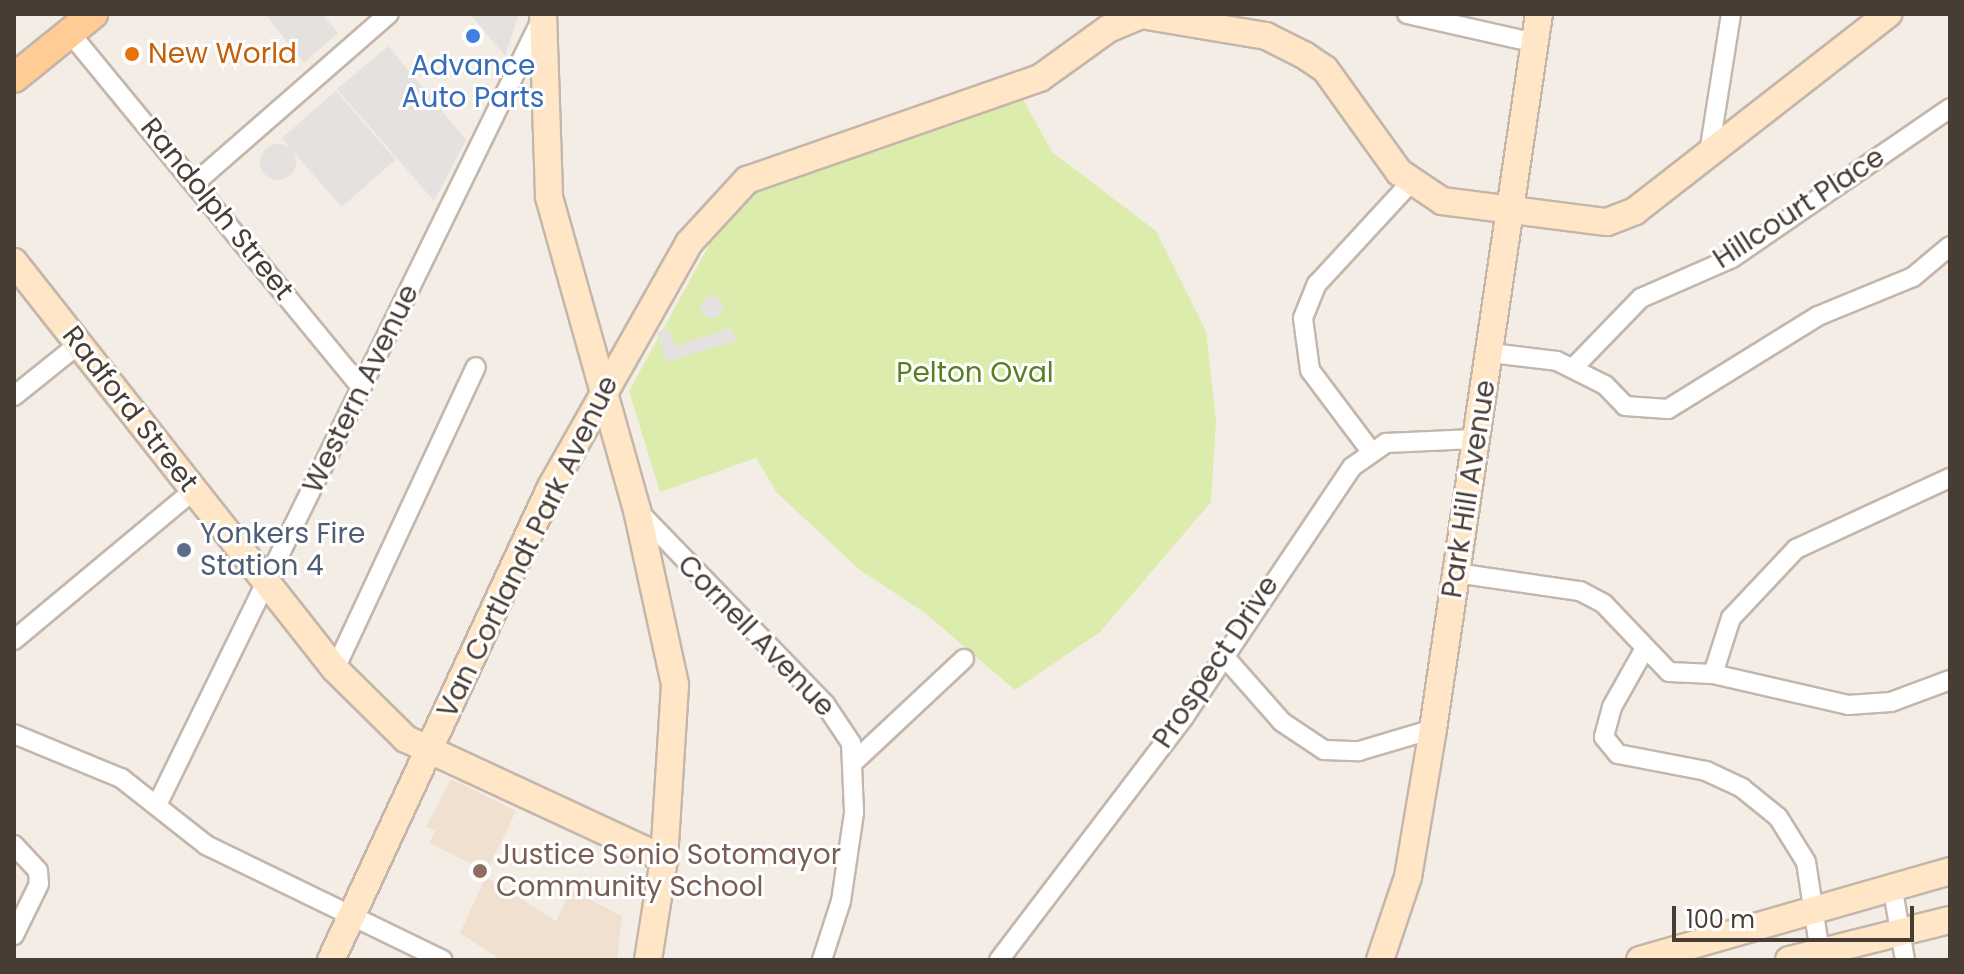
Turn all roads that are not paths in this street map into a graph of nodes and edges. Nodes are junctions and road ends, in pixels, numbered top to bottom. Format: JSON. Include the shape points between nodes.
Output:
{"nodes":[{"id":1,"x":93,"y":14,"type":"edge"},
{"id":2,"x":389,"y":14,"type":"edge"},
{"id":3,"x":1407,"y":14,"type":"edge"},
{"id":4,"x":1539,"y":14,"type":"edge"},
{"id":5,"x":1731,"y":14,"type":"edge"},
{"id":6,"x":1888,"y":14,"type":"edge"},
{"id":7,"x":543,"y":15,"type":"edge"},
{"id":8,"x":70,"y":33,"type":"junction"},
{"id":9,"x":1536,"y":43,"type":"junction"},
{"id":10,"x":14,"y":78,"type":"edge"},
{"id":11,"x":1950,"y":108,"type":"edge"},
{"id":12,"x":1709,"y":153,"type":"junction"},
{"id":13,"x":1411,"y":182,"type":"junction"},
{"id":14,"x":195,"y":183,"type":"junction"},
{"id":15,"x":1511,"y":213,"type":"junction"},
{"id":16,"x":1950,"y":246,"type":"edge"},
{"id":17,"x":14,"y":262,"type":"edge"},
{"id":18,"x":79,"y":344,"type":"junction"},
{"id":19,"x":1491,"y":353,"type":"junction"},
{"id":20,"x":1575,"y":366,"type":"junction"},
{"id":21,"x":476,"y":367,"type":"dead end"},
{"id":22,"x":361,"y":387,"type":"junction"},
{"id":23,"x":601,"y":395,"type":"junction"},
{"id":24,"x":14,"y":396,"type":"edge"},
{"id":25,"x":1474,"y":439,"type":"junction"},
{"id":26,"x":1370,"y":450,"type":"junction"},
{"id":27,"x":1950,"y":478,"type":"edge"},
{"id":28,"x":194,"y":490,"type":"junction"},
{"id":29,"x":637,"y":510,"type":"junction"},
{"id":30,"x":1456,"y":573,"type":"junction"},
{"id":31,"x":267,"y":582,"type":"junction"},
{"id":32,"x":14,"y":640,"type":"edge"},
{"id":33,"x":1644,"y":650,"type":"junction"},
{"id":34,"x":1223,"y":655,"type":"junction"},
{"id":35,"x":964,"y":659,"type":"dead end"},
{"id":36,"x":335,"y":669,"type":"junction"},
{"id":37,"x":1713,"y":674,"type":"junction"},
{"id":38,"x":1950,"y":680,"type":"edge"},
{"id":39,"x":1433,"y":729,"type":"junction"},
{"id":40,"x":14,"y":734,"type":"edge"},
{"id":41,"x":426,"y":753,"type":"junction"},
{"id":42,"x":856,"y":760,"type":"junction"},
{"id":43,"x":157,"y":805,"type":"junction"},
{"id":44,"x":14,"y":845,"type":"edge"},
{"id":45,"x":664,"y":859,"type":"junction"},
{"id":46,"x":1950,"y":871,"type":"edge"},
{"id":47,"x":1892,"y":885,"type":"junction"},
{"id":48,"x":1818,"y":907,"type":"junction"},
{"id":49,"x":351,"y":917,"type":"junction"},
{"id":50,"x":1950,"y":920,"type":"edge"},
{"id":51,"x":1895,"y":933,"type":"junction"},
{"id":52,"x":14,"y":935,"type":"edge"},
{"id":53,"x":1820,"y":952,"type":"junction"},
{"id":54,"x":331,"y":960,"type":"edge"},
{"id":55,"x":443,"y":960,"type":"edge"},
{"id":56,"x":648,"y":960,"type":"edge"},
{"id":57,"x":822,"y":960,"type":"edge"},
{"id":58,"x":999,"y":960,"type":"edge"},
{"id":59,"x":1380,"y":960,"type":"edge"},
{"id":60,"x":1640,"y":960,"type":"edge"},
{"id":61,"x":1789,"y":960,"type":"edge"},
{"id":62,"x":1905,"y":960,"type":"edge"}],
"edges":[{"from":1,"to":8,"type":"main road"},
{"from":2,"to":14,"type":"street"},
{"from":3,"to":9,"type":"street"},
{"from":4,"to":9,"type":"street","name":"Park Hill Avenue"},
{"from":5,"to":12,"type":"street"},
{"from":6,"to":12,"type":"street","name":"Van Cortlandt Park Avenue"},
{"from":7,"to":22,"type":"street","name":"Western Avenue"},
{"from":7,"to":23,"type":"street","via":[[549,197]]},
{"from":8,"to":10,"type":"main road"},
{"from":8,"to":14,"type":"street","name":"Randolph Street"},
{"from":9,"to":15,"type":"street","name":"Park Hill Avenue"},
{"from":11,"to":20,"type":"street","name":"Hillcourt Place","via":[[1732,258],[1641,298]]},
{"from":12,"to":15,"type":"street","name":"Van Cortlandt Park Avenue","via":[[1621,219],[1585,223]]},
{"from":13,"to":15,"type":"street","name":"Van Cortlandt Park Avenue","via":[[1442,201]]},
{"from":13,"to":23,"type":"street","name":"Van Cortlandt Park Avenue","via":[[1325,69],[1304,55],[1266,36],[1188,19],[1125,19],[1040,78],[747,180],[689,243]]},
{"from":13,"to":26,"type":"street","via":[[1317,284],[1303,318],[1310,370]]},
{"from":14,"to":22,"type":"street","name":"Randolph Street"},
{"from":15,"to":19,"type":"street","name":"Park Hill Avenue"},
{"from":16,"to":20,"type":"street","via":[[1913,277],[1818,316],[1668,409],[1625,406]]},
{"from":17,"to":18,"type":"street","name":"Radford Street"},
{"from":18,"to":24,"type":"street"},
{"from":18,"to":28,"type":"street","name":"Radford Street"},
{"from":19,"to":20,"type":"street"},
{"from":19,"to":25,"type":"street","name":"Park Hill Avenue"},
{"from":21,"to":36,"type":"street"},
{"from":22,"to":31,"type":"street","name":"Western Avenue"},
{"from":23,"to":29,"type":"street"},
{"from":23,"to":41,"type":"street","name":"Van Cortlandt Park Avenue"},
{"from":25,"to":26,"type":"street","via":[[1415,438]]},
{"from":25,"to":30,"type":"street","name":"Park Hill Avenue"},
{"from":26,"to":34,"type":"street","name":"Prospect Drive"},
{"from":27,"to":37,"type":"street","via":[[1796,549],[1731,618]]},
{"from":28,"to":31,"type":"street","name":"Radford Street"},
{"from":28,"to":32,"type":"street"},
{"from":29,"to":42,"type":"street","name":"Cornell Avenue","via":[[825,704]]},
{"from":29,"to":45,"type":"street","via":[[675,685]]},
{"from":30,"to":33,"type":"street","via":[[1580,591],[1604,604]]},
{"from":30,"to":39,"type":"street","name":"Park Hill Avenue"},
{"from":31,"to":36,"type":"street","name":"Radford Street"},
{"from":31,"to":43,"type":"street","name":"Western Avenue"},
{"from":33,"to":37,"type":"street","via":[[1669,672]]},
{"from":33,"to":48,"type":"street","via":[[1612,707],[1604,737],[1618,754],[1706,771],[1742,788],[1778,817],[1806,862]]},
{"from":34,"to":39,"type":"street","via":[[1282,722],[1324,750],[1359,751]]},
{"from":34,"to":58,"type":"street","name":"Prospect Drive"},
{"from":35,"to":42,"type":"street"},
{"from":36,"to":41,"type":"street","name":"Radford Street"},
{"from":37,"to":38,"type":"street","via":[[1848,705],[1891,702]]},
{"from":39,"to":59,"type":"street","name":"Park Hill Avenue","via":[[1408,877]]},
{"from":40,"to":43,"type":"street","via":[[121,778]]},
{"from":41,"to":45,"type":"street","name":"Radford Street"},
{"from":41,"to":49,"type":"street","name":"Van Cortlandt Park Avenue"},
{"from":42,"to":57,"type":"street","via":[[841,901]]},
{"from":43,"to":49,"type":"street","via":[[206,845]]},
{"from":44,"to":52,"type":"street","via":[[38,871],[39,884]]},
{"from":45,"to":56,"type":"street"},
{"from":46,"to":47,"type":"street"},
{"from":47,"to":48,"type":"street"},
{"from":47,"to":51,"type":"street"},
{"from":48,"to":53,"type":"street"},
{"from":48,"to":60,"type":"street"},
{"from":49,"to":54,"type":"street","name":"Van Cortlandt Park Avenue"},
{"from":49,"to":55,"type":"street"},
{"from":50,"to":51,"type":"street"},
{"from":51,"to":53,"type":"street"},
{"from":51,"to":62,"type":"street"},
{"from":53,"to":61,"type":"street"}]}
